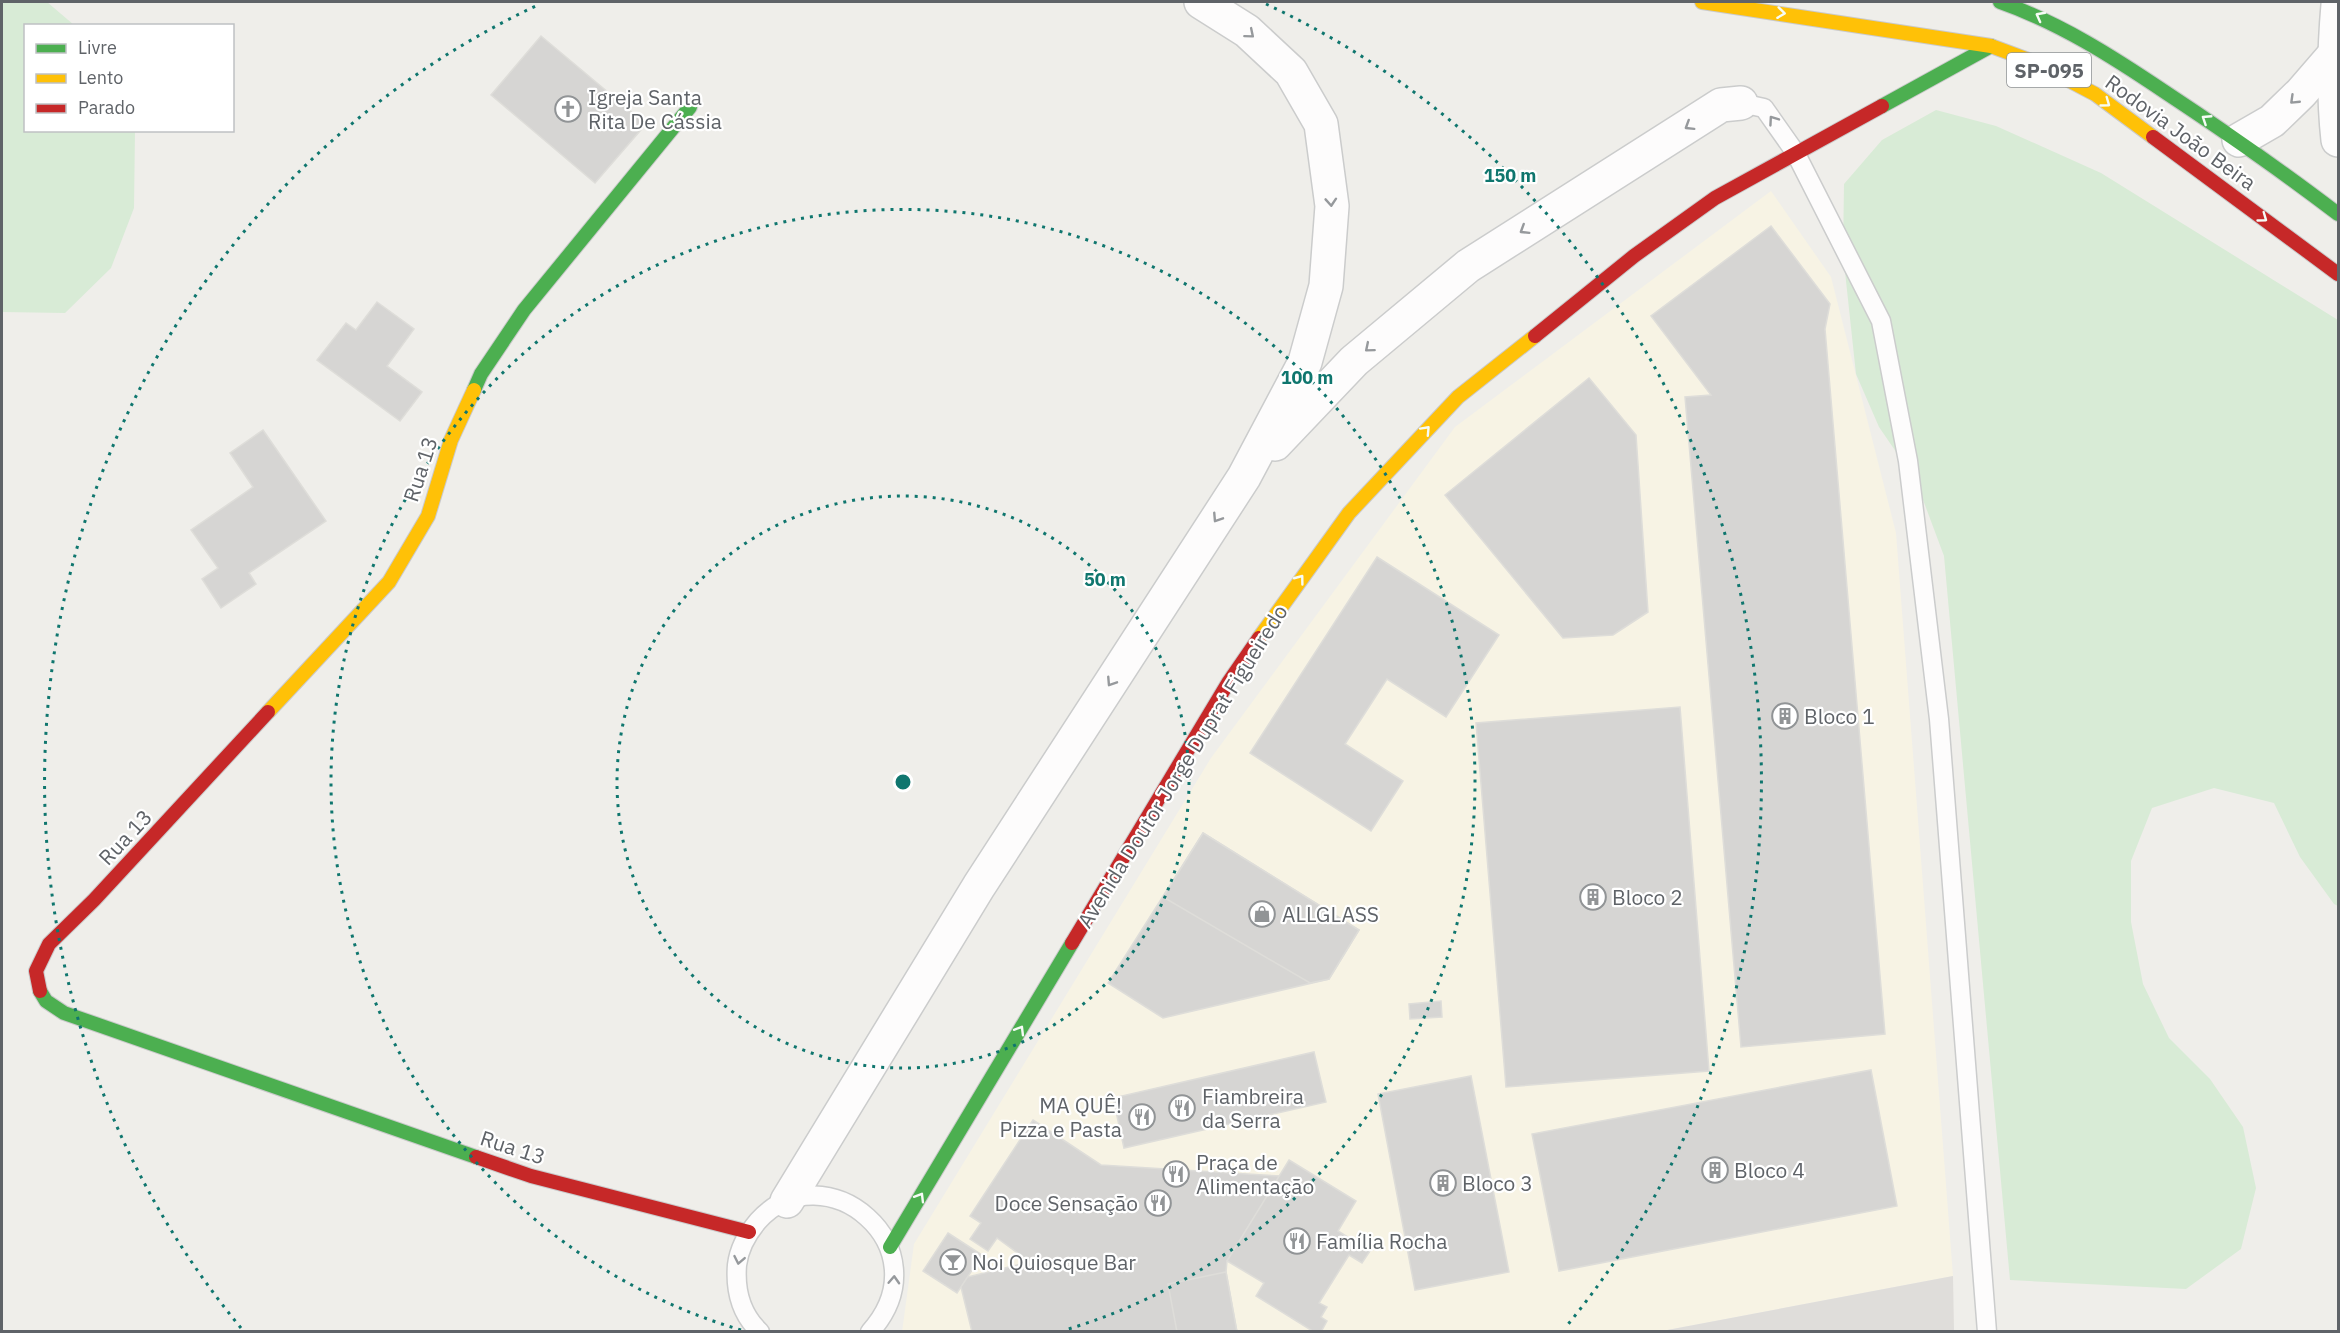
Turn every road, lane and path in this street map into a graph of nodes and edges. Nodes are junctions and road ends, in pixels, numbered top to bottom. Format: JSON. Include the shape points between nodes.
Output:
{"nodes":[{"id":1,"x":1202,"y":2,"type":"edge"},
{"id":2,"x":1702,"y":2,"type":"edge"},
{"id":3,"x":2000,"y":2,"type":"edge"},
{"id":4,"x":2338,"y":5,"type":"edge"},
{"id":5,"x":1991,"y":46,"type":"junction"},
{"id":6,"x":2333,"y":56,"type":"junction"},
{"id":7,"x":1741,"y":103,"type":"joint"},
{"id":8,"x":690,"y":107,"type":"dead end"},
{"id":9,"x":2239,"y":140,"type":"junction"},
{"id":10,"x":2338,"y":140,"type":"edge"},
{"id":11,"x":1795,"y":152,"type":"junction"},
{"id":12,"x":2338,"y":214,"type":"edge"},
{"id":13,"x":2338,"y":274,"type":"edge"},
{"id":14,"x":1244,"y":477,"type":"junction"},
{"id":15,"x":787,"y":1202,"type":"junction"},
{"id":16,"x":748,"y":1232,"type":"junction"},
{"id":17,"x":890,"y":1247,"type":"junction"},
{"id":18,"x":760,"y":1332,"type":"edge"},
{"id":19,"x":870,"y":1332,"type":"edge"},
{"id":20,"x":1987,"y":1332,"type":"edge"}],
"edges":[{"from":1,"to":14,"type":"street","one_way":true,"via":[[1247,31],[1291,72],[1321,124],[1332,206],[1326,286],[1305,362]]},
{"from":2,"to":5,"type":"street","name":"Rodovia João Beira","number":"SP-095","one_way":true},
{"from":9,"to":3,"type":"street","name":"Rodovia João Beira","number":"SP-095","one_way":true,"via":[[2097,48],[2034,12]]},
{"from":4,"to":6,"type":"street"},
{"from":5,"to":11,"type":"street","name":"Avenida Doutor Jorge Duprat Figueiredo"},
{"from":5,"to":13,"type":"street","name":"Rodovia João Beira","number":"SP-095","one_way":true,"via":[[2034,62],[2095,94]]},
{"from":6,"to":9,"type":"street","one_way":true,"via":[[2272,121]]},
{"from":6,"to":10,"type":"street"},
{"from":11,"to":7,"type":"lane","one_way":true,"via":[[1764,108]]},
{"from":7,"to":14,"type":"street","one_way":true,"via":[[1721,105],[1467,266],[1354,361]]},
{"from":8,"to":16,"type":"street","name":"Rua 13","via":[[524,310],[481,374],[451,440],[428,516],[389,582],[102,892],[64,928],[39,957],[35,979],[44,1000],[64,1013],[531,1176]]},
{"from":9,"to":12,"type":"street","name":"Rodovia João Beira","number":"SP-095"},
{"from":17,"to":11,"type":"street","name":"Avenida Doutor Jorge Duprat Figueiredo","one_way":true,"via":[[1228,683],[1349,513],[1458,397],[1534,333],[1715,198]]},
{"from":11,"to":20,"type":"lane","via":[[1881,321],[1908,461],[1939,719]]},
{"from":14,"to":15,"type":"street","one_way":true,"via":[[979,886]]},
{"from":15,"to":16,"type":"lane","via":[[765,1214]]},
{"from":15,"to":17,"type":"lane","via":[[811,1196],[836,1199],[877,1226]]},
{"from":16,"to":18,"type":"lane","one_way":true,"via":[[738,1255],[736,1279],[740,1304]]},
{"from":19,"to":17,"type":"lane","one_way":true,"via":[[882,1319],[892,1296],[895,1272]]}]}
